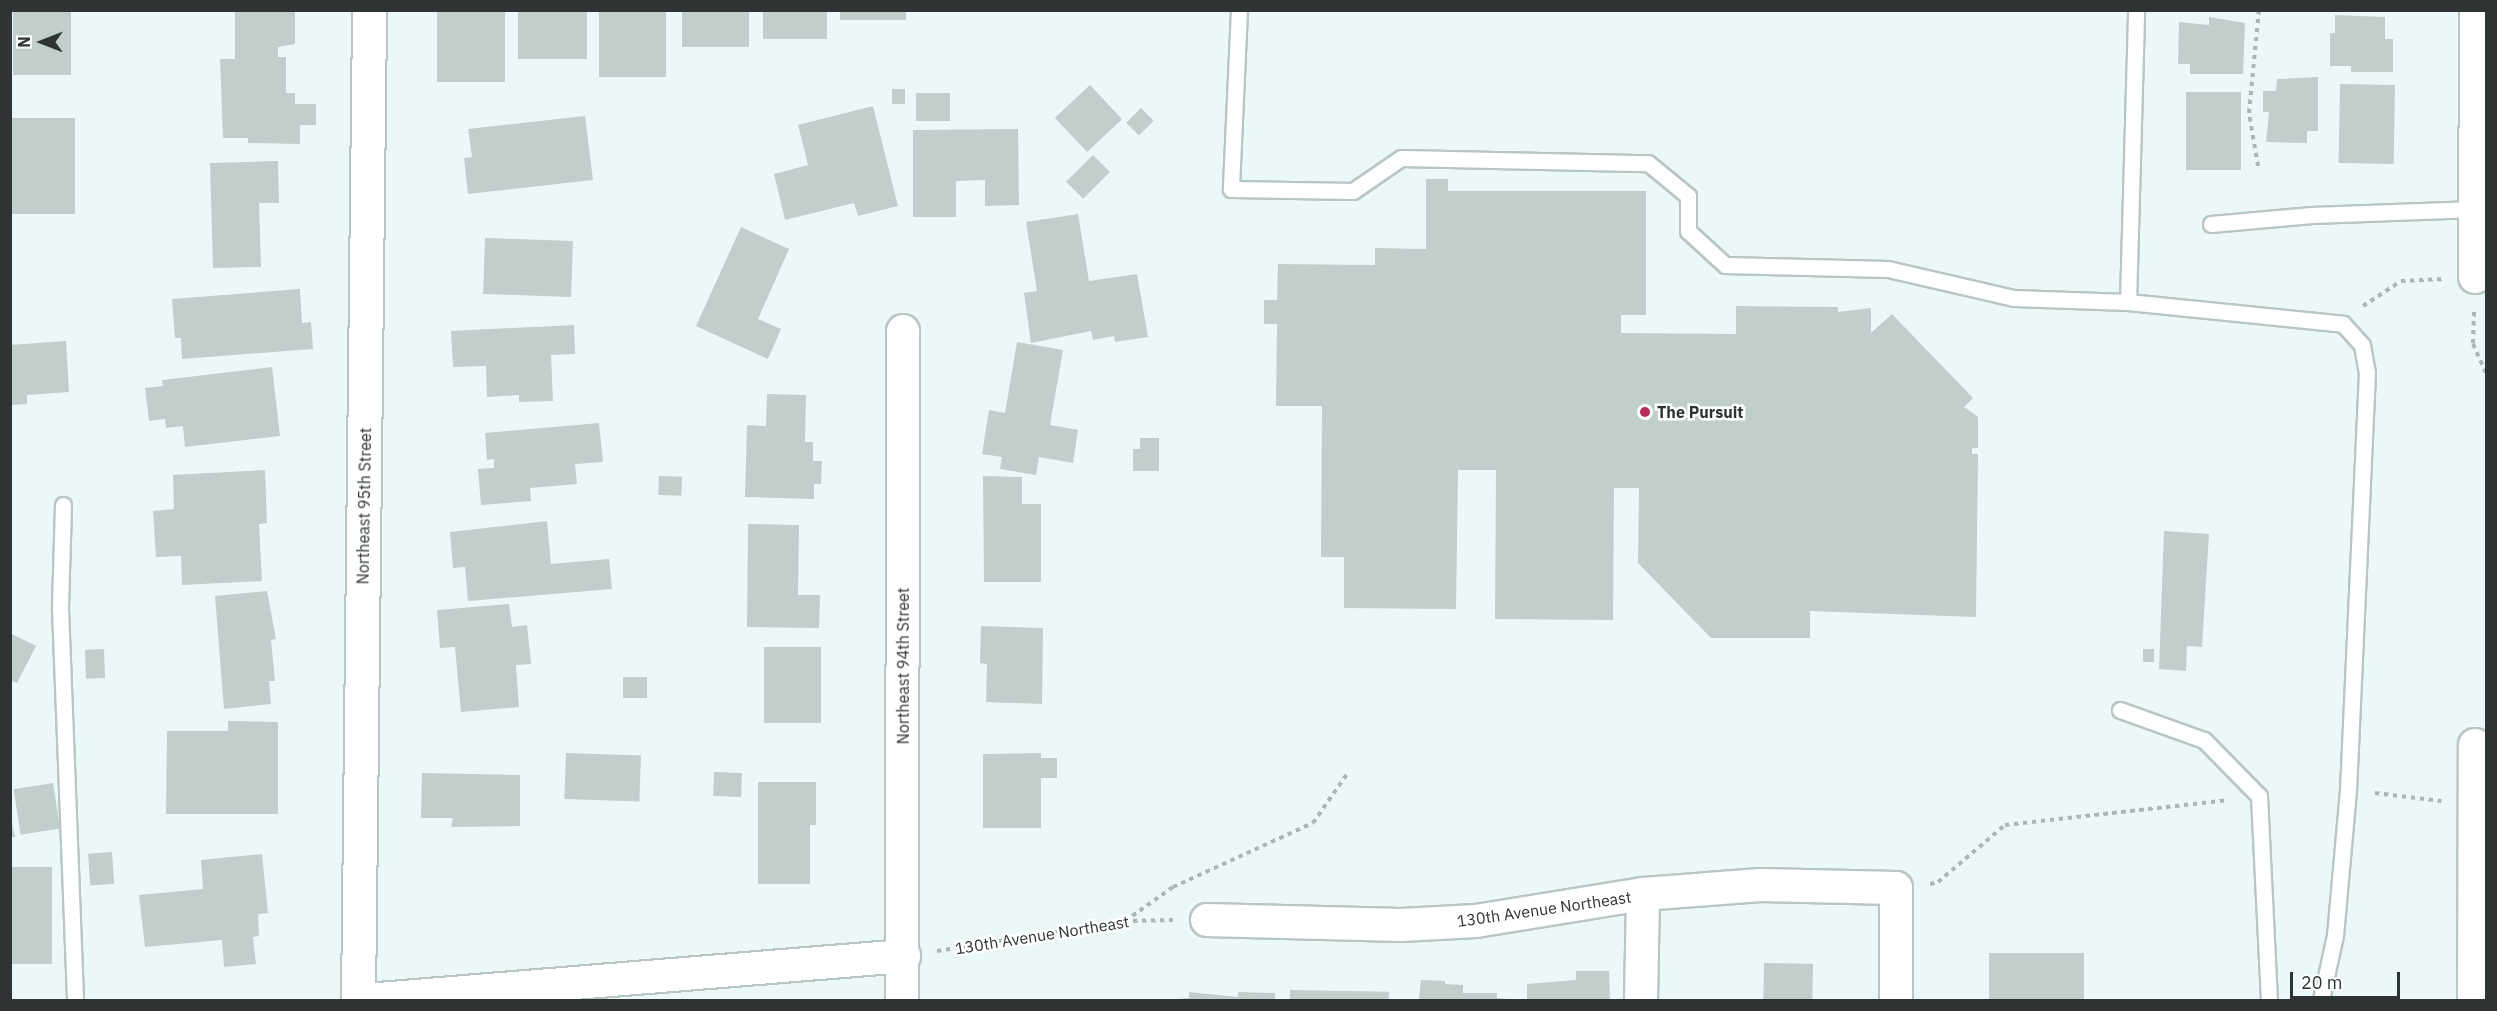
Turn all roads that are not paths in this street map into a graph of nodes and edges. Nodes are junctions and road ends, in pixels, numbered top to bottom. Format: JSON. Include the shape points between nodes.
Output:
{"nodes":[{"id":1,"x":369,"y":10,"type":"edge"},
{"id":2,"x":1239,"y":10,"type":"edge"},
{"id":3,"x":2136,"y":10,"type":"edge"},
{"id":4,"x":2476,"y":10,"type":"edge"},
{"id":5,"x":2475,"y":209,"type":"junction"},
{"id":6,"x":2211,"y":225,"type":"dead end"},
{"id":7,"x":2475,"y":277,"type":"road end"},
{"id":8,"x":2128,"y":303,"type":"junction"},
{"id":9,"x":903,"y":331,"type":"dead end"},
{"id":10,"x":63,"y":505,"type":"dead end"},
{"id":11,"x":2120,"y":710,"type":"dead end"},
{"id":12,"x":2475,"y":745,"type":"dead end"},
{"id":13,"x":2480,"y":805,"type":"edge"},
{"id":14,"x":1643,"y":894,"type":"junction"},
{"id":15,"x":1207,"y":920,"type":"road end"},
{"id":16,"x":904,"y":956,"type":"junction"},
{"id":17,"x":75,"y":1000,"type":"edge"},
{"id":18,"x":358,"y":1000,"type":"edge"},
{"id":19,"x":367,"y":1000,"type":"edge"},
{"id":20,"x":902,"y":1000,"type":"edge"},
{"id":21,"x":1641,"y":1000,"type":"edge"},
{"id":22,"x":1896,"y":1000,"type":"edge"},
{"id":23,"x":2269,"y":1000,"type":"edge"},
{"id":24,"x":2321,"y":1000,"type":"edge"},
{"id":25,"x":2474,"y":1000,"type":"edge"}],
"edges":[{"from":1,"to":18,"type":"street","name":"Northeast 95th Street"},
{"from":2,"to":8,"type":"lane","via":[[1231,189],[1353,191],[1401,158],[1648,163],[1688,196],[1688,231],[1725,265],[1888,270],[2014,298]]},
{"from":3,"to":8,"type":"lane"},
{"from":4,"to":5,"type":"street"},
{"from":5,"to":6,"type":"lane","via":[[2312,215]]},
{"from":5,"to":7,"type":"street"},
{"from":8,"to":24,"type":"lane","via":[[2343,324],[2362,345],[2367,372],[2348,790],[2335,935]]},
{"from":9,"to":16,"type":"street","name":"Northeast 94th Street"},
{"from":10,"to":17,"type":"lane","via":[[60,608]]},
{"from":11,"to":23,"type":"lane","via":[[2204,740],[2259,796]]},
{"from":12,"to":13,"type":"street"},
{"from":13,"to":25,"type":"street"},
{"from":14,"to":15,"type":"street","name":"130th Avenue Northeast","via":[[1476,921],[1401,925]]},
{"from":14,"to":21,"type":"street"},
{"from":14,"to":22,"type":"street","name":"130th Avenue Northeast","via":[[1761,885],[1896,888]]},
{"from":16,"to":19,"type":"street"},
{"from":16,"to":20,"type":"street","name":"Northeast 94th Street"}]}
